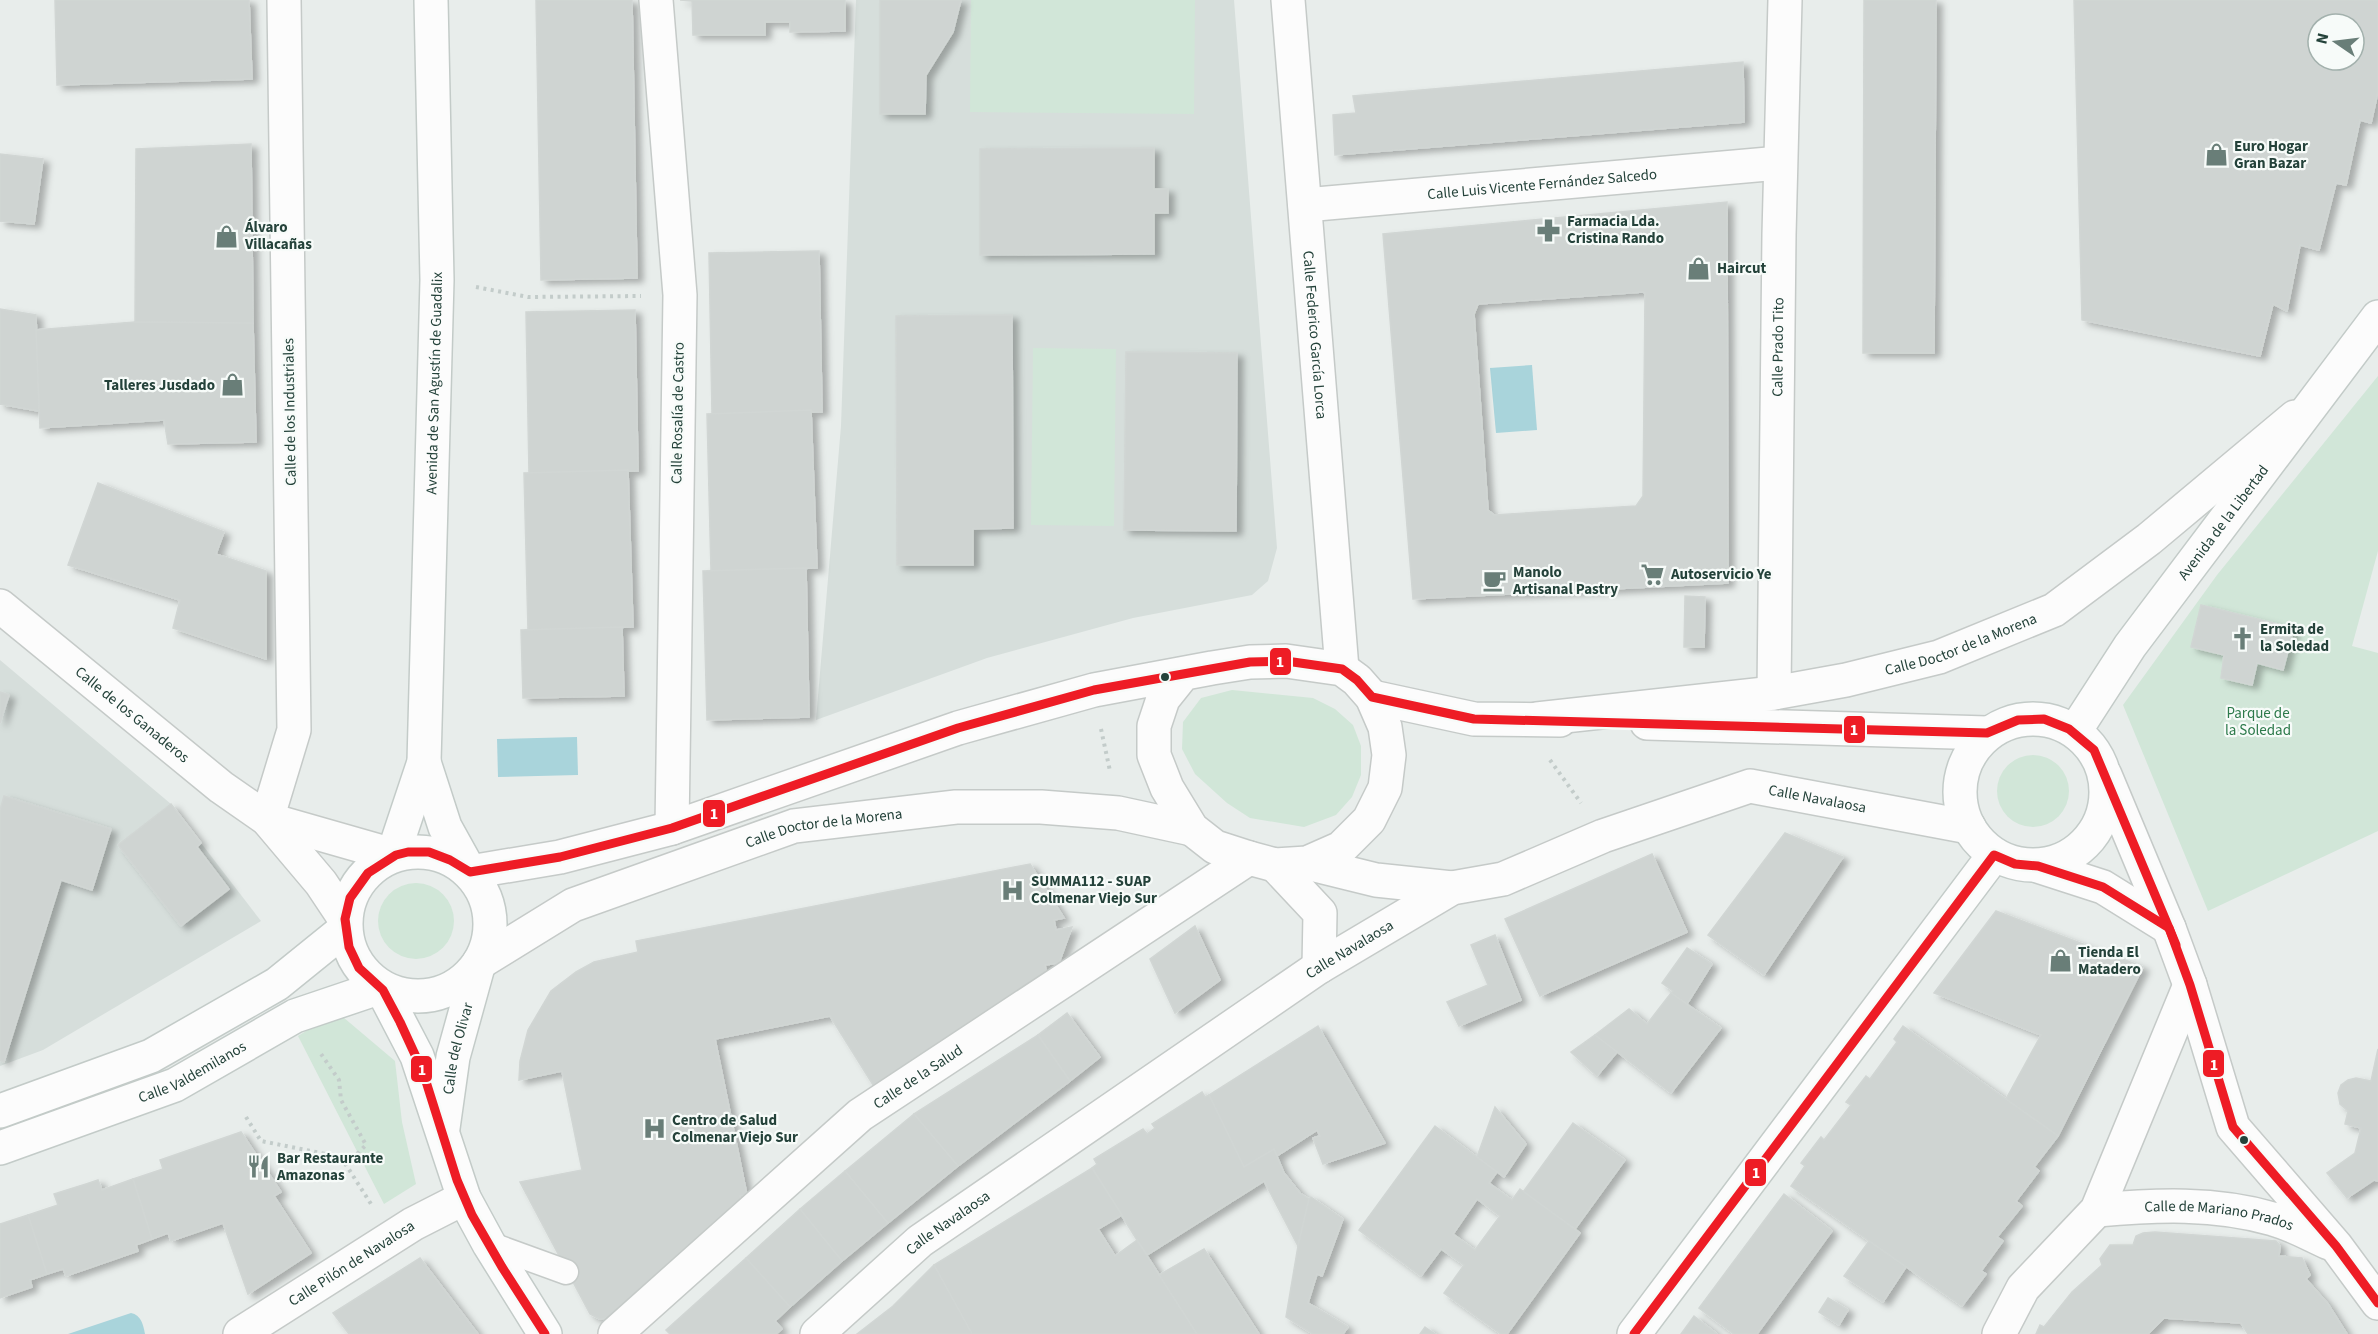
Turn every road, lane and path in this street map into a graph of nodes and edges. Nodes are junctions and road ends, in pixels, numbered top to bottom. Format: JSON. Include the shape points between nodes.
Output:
{"nodes":[{"id":1,"x":284,"y":0,"type":"edge"},
{"id":2,"x":656,"y":0,"type":"edge"},
{"id":3,"x":1288,"y":0,"type":"edge"},
{"id":4,"x":1785,"y":0,"type":"edge"},
{"id":5,"x":432,"y":1,"type":"edge"},
{"id":6,"x":1780,"y":163,"type":"junction"},
{"id":7,"x":1305,"y":205,"type":"junction"},
{"id":8,"x":437,"y":280,"type":"junction"},
{"id":9,"x":680,"y":295,"type":"junction"},
{"id":10,"x":2378,"y":317,"type":"edge"},
{"id":11,"x":2312,"y":402,"type":"junction"},
{"id":12,"x":0,"y":606,"type":"edge"},
{"id":13,"x":1342,"y":669,"type":"junction"},
{"id":14,"x":1183,"y":674,"type":"junction"},
{"id":15,"x":1094,"y":690,"type":"junction"},
{"id":16,"x":1774,"y":693,"type":"junction"},
{"id":17,"x":1372,"y":697,"type":"junction"},
{"id":18,"x":1537,"y":719,"type":"junction"},
{"id":19,"x":2074,"y":730,"type":"junction"},
{"id":20,"x":1988,"y":734,"type":"junction"},
{"id":21,"x":424,"y":762,"type":"junction"},
{"id":22,"x":2105,"y":775,"type":"junction"},
{"id":23,"x":1118,"y":813,"type":"junction"},
{"id":24,"x":267,"y":819,"type":"junction"},
{"id":25,"x":1969,"y":827,"type":"junction"},
{"id":26,"x":672,"y":828,"type":"junction"},
{"id":27,"x":1192,"y":829,"type":"junction"},
{"id":28,"x":1604,"y":836,"type":"junction"},
{"id":29,"x":393,"y":855,"type":"junction"},
{"id":30,"x":1994,"y":855,"type":"junction"},
{"id":31,"x":1262,"y":862,"type":"junction"},
{"id":32,"x":1307,"y":863,"type":"junction"},
{"id":33,"x":2038,"y":866,"type":"junction"},
{"id":34,"x":470,"y":872,"type":"junction"},
{"id":35,"x":1452,"y":888,"type":"junction"},
{"id":36,"x":345,"y":924,"type":"junction"},
{"id":37,"x":2169,"y":928,"type":"junction"},
{"id":38,"x":479,"y":963,"type":"junction"},
{"id":39,"x":1319,"y":967,"type":"junction"},
{"id":40,"x":2190,"y":985,"type":"junction"},
{"id":41,"x":381,"y":987,"type":"junction"},
{"id":42,"x":339,"y":1080,"type":"dead end"},
{"id":43,"x":0,"y":1110,"type":"edge"},
{"id":44,"x":246,"y":1117,"type":"dead end"},
{"id":45,"x":442,"y":1134,"type":"junction"},
{"id":46,"x":0,"y":1148,"type":"edge"},
{"id":47,"x":340,"y":1157,"type":"junction"},
{"id":48,"x":464,"y":1198,"type":"junction"},
{"id":49,"x":373,"y":1207,"type":"dead end"},
{"id":50,"x":2097,"y":1210,"type":"junction"},
{"id":51,"x":489,"y":1244,"type":"junction"},
{"id":52,"x":2336,"y":1246,"type":"junction"},
{"id":53,"x":566,"y":1272,"type":"dead end"},
{"id":54,"x":2378,"y":1303,"type":"edge"},
{"id":55,"x":240,"y":1334,"type":"edge"},
{"id":56,"x":545,"y":1334,"type":"edge"},
{"id":57,"x":615,"y":1334,"type":"edge"},
{"id":58,"x":817,"y":1334,"type":"edge"},
{"id":59,"x":1634,"y":1334,"type":"edge"},
{"id":60,"x":1999,"y":1334,"type":"edge"}],
"edges":[{"from":1,"to":24,"type":"street","name":"Calle de los Industriales","via":[[294,730]]},
{"from":2,"to":9,"type":"street","name":"Calle Rosalía de Castro"},
{"from":3,"to":7,"type":"street","name":"Calle Federico García Lorca"},
{"from":4,"to":6,"type":"street","name":"Calle Prado Tito"},
{"from":5,"to":8,"type":"street","name":"Avenida de San Agustín de Guadalix"},
{"from":6,"to":7,"type":"street","name":"Calle Luis Vicente Fernández Salcedo"},
{"from":6,"to":16,"type":"street","name":"Calle Prado Tito"},
{"from":7,"to":13,"type":"street","name":"Calle Federico García Lorca"},
{"from":8,"to":9,"type":"path","via":[[528,297]]},
{"from":8,"to":21,"type":"street","name":"Avenida de San Agustín de Guadalix"},
{"from":9,"to":26,"type":"street","name":"Calle Rosalía de Castro"},
{"from":10,"to":11,"type":"street","name":"Avenida de la Libertad"},
{"from":11,"to":16,"type":"street","name":"Calle Doctor de la Morena","via":[[2149,540],[2054,610],[1939,657]]},
{"from":11,"to":19,"type":"street","name":"Avenida de la Libertad","via":[[2130,646]]},
{"from":12,"to":24,"type":"street","name":"Calle de los Ganaderos","via":[[221,787]]},
{"from":13,"to":14,"type":"street","via":[[1259,662]]},
{"from":13,"to":17,"type":"street"},
{"from":14,"to":15,"type":"street"},
{"from":14,"to":27,"type":"street","via":[[1163,699],[1154,726],[1154,755],[1167,788]]},
{"from":15,"to":23,"type":"path"},
{"from":15,"to":26,"type":"street","via":[[958,728]]},
{"from":16,"to":18,"type":"street","name":"Calle Doctor de la Morena"},
{"from":17,"to":18,"type":"street","name":"Calle Doctor de la Morena","via":[[1474,719]]},
{"from":17,"to":32,"type":"street","via":[[1385,727],[1389,755],[1385,788],[1369,820],[1341,848]]},
{"from":18,"to":20,"type":"street","name":"Calle Doctor de la Morena"},
{"from":18,"to":28,"type":"path","via":[[1542,748]]},
{"from":19,"to":20,"type":"street","via":[[2049,720],[2021,718]]},
{"from":19,"to":22,"type":"street","via":[[2094,750]]},
{"from":20,"to":25,"type":"street","via":[[1964,767],[1961,808]]},
{"from":21,"to":29,"type":"street","name":"Avenida de San Agustín de Guadalix"},
{"from":21,"to":34,"type":"street","name":"Avenida de San Agustín de Guadalix","via":[[445,827]]},
{"from":22,"to":33,"type":"street","via":[[2106,806],[2093,836],[2068,857]]},
{"from":22,"to":37,"type":"street"},
{"from":23,"to":27,"type":"street","name":"Calle Doctor de la Morena"},
{"from":23,"to":38,"type":"street","name":"Calle Doctor de la Morena","via":[[1041,807],[956,807],[794,826],[573,904]]},
{"from":24,"to":29,"type":"street","name":"Calle de los Ganaderos"},
{"from":24,"to":36,"type":"street","name":"Calle de los Ganaderos","via":[[321,883]]},
{"from":25,"to":28,"type":"street","name":"Calle Navalaosa","via":[[1750,786]]},
{"from":25,"to":30,"type":"street"},
{"from":26,"to":34,"type":"street","via":[[560,857]]},
{"from":27,"to":31,"type":"street","via":[[1215,847]]},
{"from":28,"to":35,"type":"street","name":"Calle Navalaosa","via":[[1503,879]]},
{"from":29,"to":34,"type":"street","via":[[420,850],[446,856]]},
{"from":29,"to":36,"type":"street","via":[[369,870],[352,892]]},
{"from":30,"to":33,"type":"street","via":[[2015,864]]},
{"from":30,"to":59,"type":"street"},
{"from":31,"to":32,"type":"street"},
{"from":31,"to":39,"type":"street","via":[[1320,913]]},
{"from":31,"to":57,"type":"street","name":"Calle de la Salud","via":[[860,1115],[667,1278]]},
{"from":32,"to":35,"type":"street","via":[[1376,880]]},
{"from":33,"to":37,"type":"street","via":[[2103,887]]},
{"from":34,"to":38,"type":"street","via":[[483,891],[490,916],[489,940]]},
{"from":35,"to":39,"type":"street","name":"Calle Navalaosa"},
{"from":36,"to":41,"type":"street","via":[[351,952],[363,972]]},
{"from":36,"to":43,"type":"street","via":[[277,984],[151,1056]]},
{"from":37,"to":40,"type":"street"},
{"from":38,"to":41,"type":"street","via":[[446,992],[413,996]]},
{"from":38,"to":45,"type":"street","name":"Calle del Olivar","via":[[453,1057]]},
{"from":39,"to":58,"type":"street","name":"Calle Navalaosa","via":[[920,1241]]},
{"from":40,"to":50,"type":"street"},
{"from":40,"to":52,"type":"street","via":[[2233,1126]]},
{"from":41,"to":45,"type":"street","name":"Calle del Olivar","via":[[417,1056]]},
{"from":41,"to":46,"type":"street","name":"Calle Valdemilanos","via":[[296,1016],[175,1085]]},
{"from":42,"to":47,"type":"path","via":[[341,1100],[366,1145],[354,1158]]},
{"from":44,"to":47,"type":"path","via":[[261,1141]]},
{"from":45,"to":48,"type":"street","name":"Calle del Olivar"},
{"from":47,"to":49,"type":"path"},
{"from":48,"to":51,"type":"street","name":"Calle del Olivar"},
{"from":48,"to":55,"type":"street","name":"Calle Pilón de Navalosa","via":[[412,1224]]},
{"from":50,"to":52,"type":"street","name":"Calle de Mariano Prados","via":[[2203,1206],[2274,1219]]},
{"from":50,"to":60,"type":"street","via":[[2023,1288]]},
{"from":51,"to":53,"type":"lane"},
{"from":51,"to":56,"type":"street","name":"Calle del Olivar"},
{"from":52,"to":54,"type":"street"}]}
